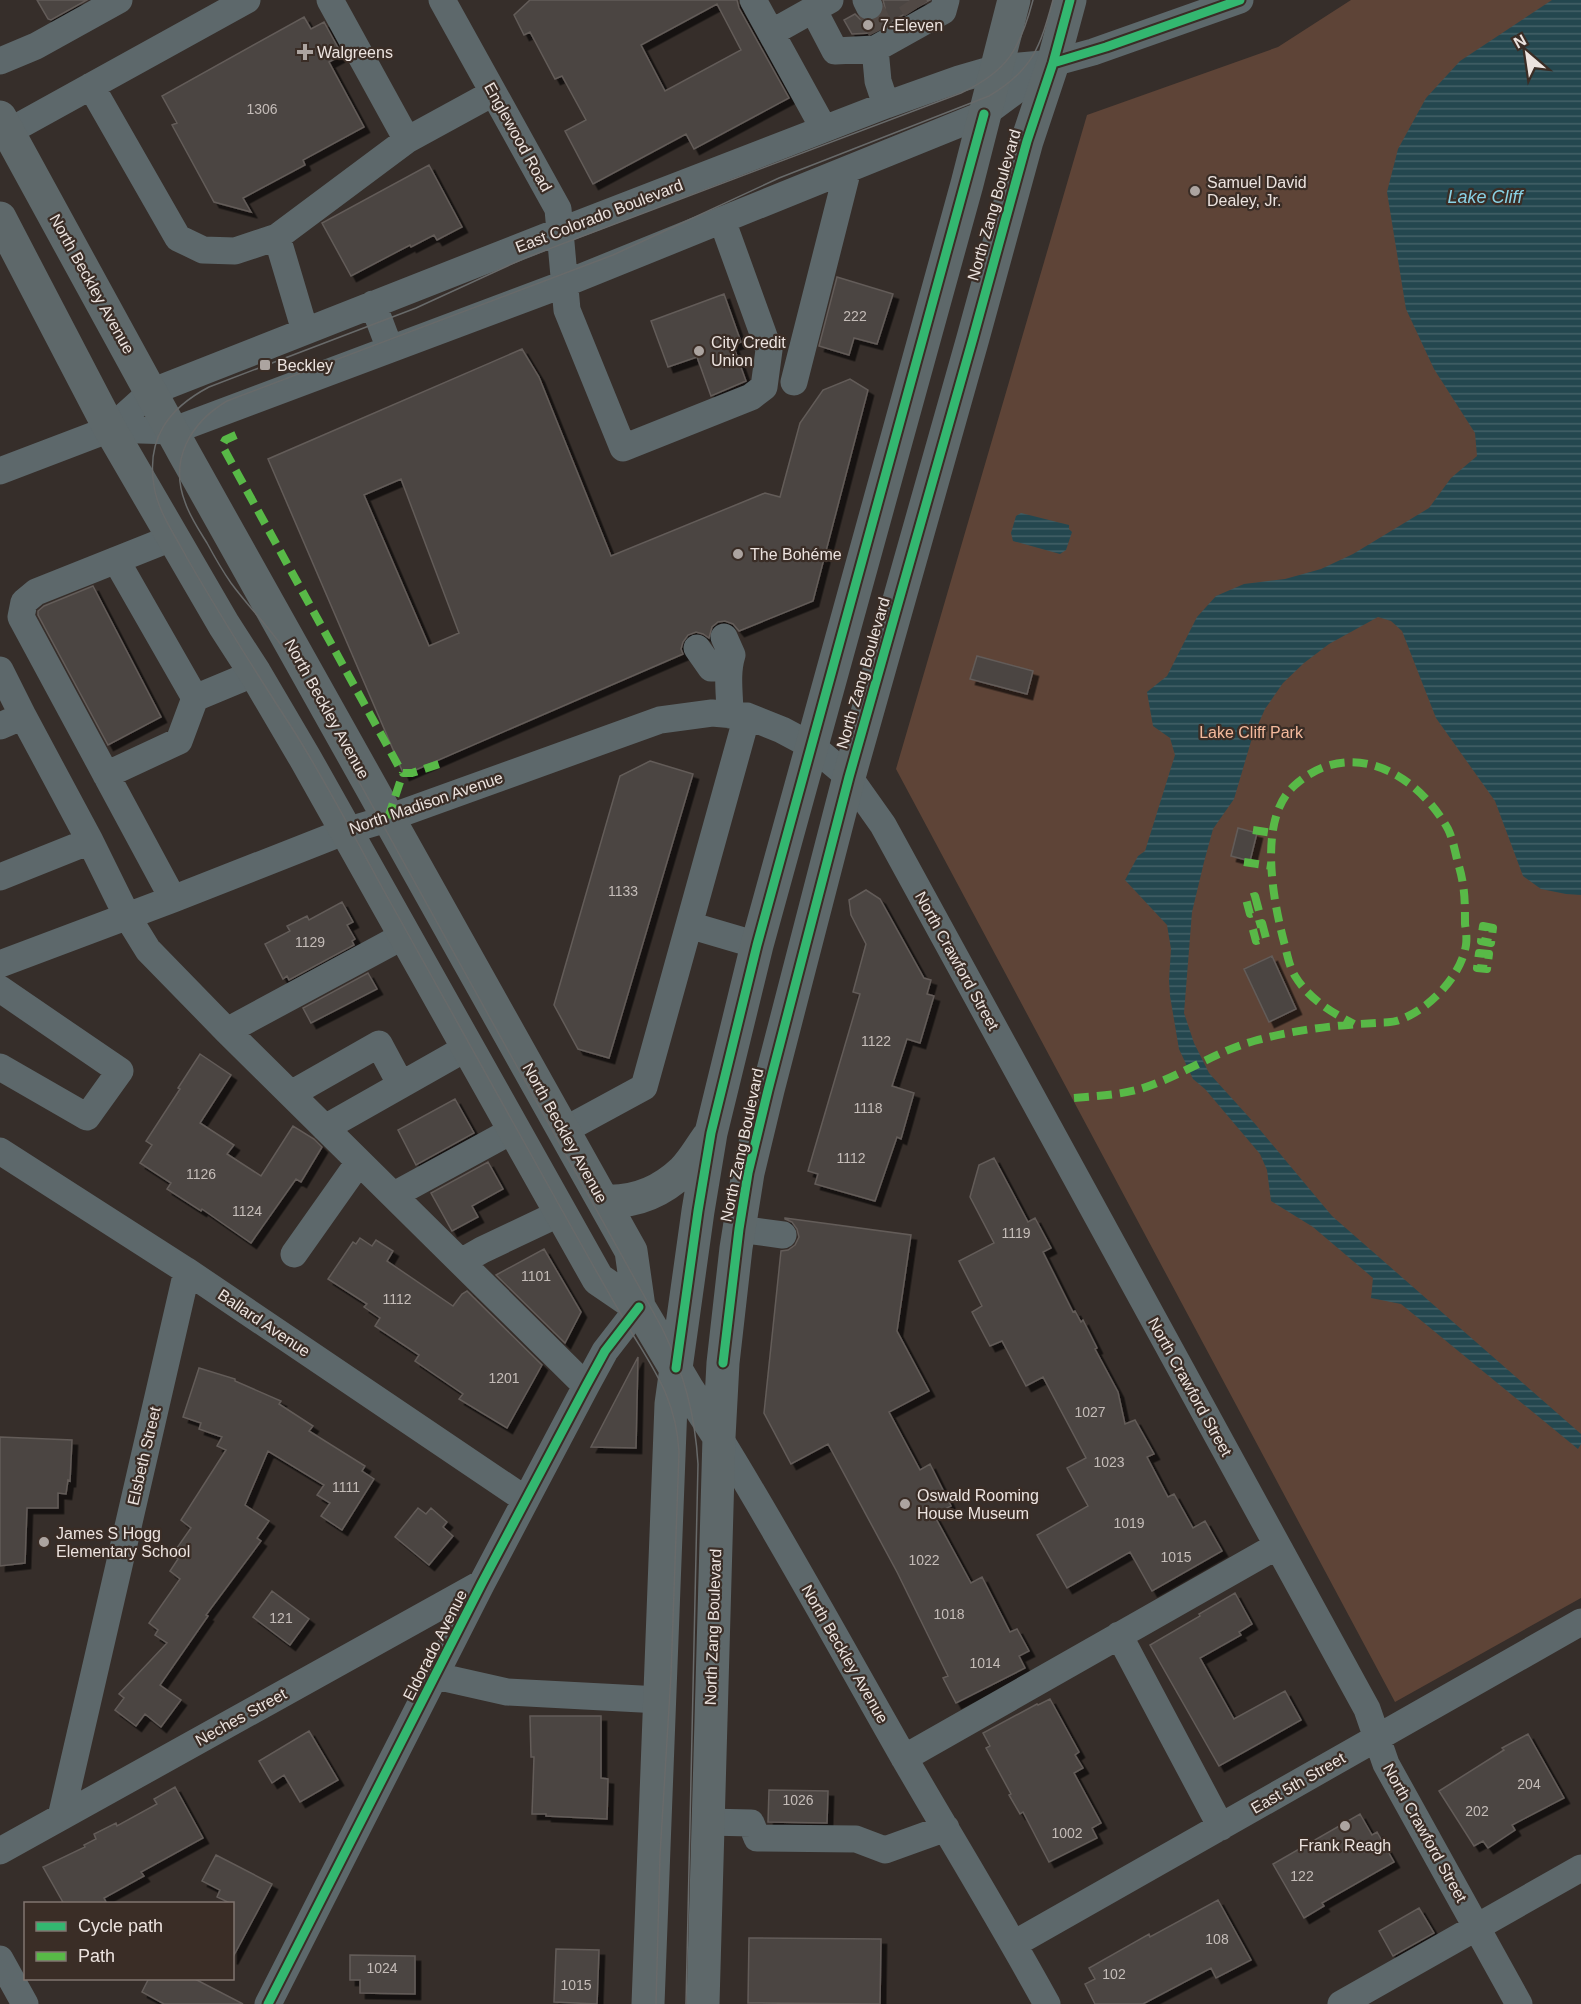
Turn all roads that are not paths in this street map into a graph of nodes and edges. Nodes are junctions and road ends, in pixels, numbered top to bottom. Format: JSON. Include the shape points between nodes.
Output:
{"nodes":[{"id":1,"x":119,"y":0,"type":"edge"},
{"id":2,"x":247,"y":0,"type":"edge"},
{"id":3,"x":330,"y":0,"type":"edge"},
{"id":4,"x":442,"y":0,"type":"edge"},
{"id":5,"x":753,"y":0,"type":"edge"},
{"id":6,"x":946,"y":0,"type":"edge"},
{"id":7,"x":1014,"y":0,"type":"edge"},
{"id":8,"x":1070,"y":0,"type":"edge"},
{"id":9,"x":1240,"y":0,"type":"edge"},
{"id":10,"x":822,"y":5,"type":"edge"},
{"id":11,"x":771,"y":33,"type":"junction"},
{"id":12,"x":881,"y":41,"type":"junction"},
{"id":13,"x":0,"y":61,"type":"edge"},
{"id":14,"x":1053,"y":63,"type":"junction"},
{"id":15,"x":997,"y":68,"type":"junction"},
{"id":16,"x":91,"y":86,"type":"junction"},
{"id":17,"x":493,"y":93,"type":"junction"},
{"id":18,"x":886,"y":105,"type":"junction"},
{"id":19,"x":984,"y":114,"type":"junction"},
{"id":20,"x":4,"y":124,"type":"edge"},
{"id":21,"x":824,"y":129,"type":"junction"},
{"id":22,"x":407,"y":140,"type":"junction"},
{"id":23,"x":848,"y":169,"type":"junction"},
{"id":24,"x":0,"y":218,"type":"edge"},
{"id":25,"x":722,"y":220,"type":"junction"},
{"id":26,"x":560,"y":231,"type":"junction"},
{"id":27,"x":277,"y":237,"type":"junction"},
{"id":28,"x":564,"y":284,"type":"junction"},
{"id":29,"x":373,"y":304,"type":"junction"},
{"id":30,"x":305,"y":331,"type":"junction"},
{"id":31,"x":390,"y":349,"type":"junction"},
{"id":32,"x":794,"y":382,"type":"dead end"},
{"id":33,"x":150,"y":392,"type":"junction"},
{"id":34,"x":110,"y":429,"type":"junction"},
{"id":35,"x":172,"y":431,"type":"junction"},
{"id":36,"x":0,"y":471,"type":"edge"},
{"id":37,"x":174,"y":537,"type":"junction"},
{"id":38,"x":116,"y":560,"type":"junction"},
{"id":39,"x":724,"y":637,"type":"dead end"},
{"id":40,"x":698,"y":648,"type":"dead end"},
{"id":41,"x":728,"y":668,"type":"junction"},
{"id":42,"x":0,"y":670,"type":"edge"},
{"id":43,"x":255,"y":673,"type":"junction"},
{"id":44,"x":195,"y":698,"type":"junction"},
{"id":45,"x":739,"y":716,"type":"junction"},
{"id":46,"x":12,"y":721,"type":"edge"},
{"id":47,"x":812,"y":746,"type":"junction"},
{"id":48,"x":106,"y":775,"type":"junction"},
{"id":49,"x":849,"y":777,"type":"junction"},
{"id":50,"x":388,"y":818,"type":"junction"},
{"id":51,"x":346,"y":831,"type":"junction"},
{"id":52,"x":90,"y":841,"type":"junction"},
{"id":53,"x":0,"y":877,"type":"edge"},
{"id":54,"x":173,"y":899,"type":"junction"},
{"id":55,"x":127,"y":916,"type":"junction"},
{"id":56,"x":689,"y":925,"type":"junction"},
{"id":57,"x":405,"y":935,"type":"junction"},
{"id":58,"x":757,"y":945,"type":"junction"},
{"id":59,"x":0,"y":964,"type":"edge"},
{"id":60,"x":0,"y":988,"type":"edge"},
{"id":61,"x":227,"y":1031,"type":"junction"},
{"id":62,"x":468,"y":1047,"type":"junction"},
{"id":63,"x":0,"y":1067,"type":"edge"},
{"id":64,"x":401,"y":1085,"type":"junction"},
{"id":65,"x":291,"y":1094,"type":"junction"},
{"id":66,"x":325,"y":1128,"type":"junction"},
{"id":67,"x":514,"y":1129,"type":"junction"},
{"id":68,"x":564,"y":1131,"type":"junction"},
{"id":69,"x":711,"y":1133,"type":"junction"},
{"id":70,"x":0,"y":1151,"type":"edge"},
{"id":71,"x":359,"y":1162,"type":"junction"},
{"id":72,"x":394,"y":1195,"type":"junction"},
{"id":73,"x":603,"y":1201,"type":"junction"},
{"id":74,"x":560,"y":1213,"type":"junction"},
{"id":75,"x":739,"y":1229,"type":"junction"},
{"id":76,"x":783,"y":1235,"type":"dead end"},
{"id":77,"x":294,"y":1254,"type":"dead end"},
{"id":78,"x":461,"y":1263,"type":"junction"},
{"id":79,"x":187,"y":1271,"type":"junction"},
{"id":80,"x":639,"y":1306,"type":"junction"},
{"id":81,"x":676,"y":1368,"type":"junction"},
{"id":82,"x":586,"y":1386,"type":"junction"},
{"id":83,"x":719,"y":1437,"type":"junction"},
{"id":84,"x":526,"y":1500,"type":"junction"},
{"id":85,"x":1277,"y":1546,"type":"junction"},
{"id":86,"x":482,"y":1583,"type":"junction"},
{"id":87,"x":1581,"y":1622,"type":"edge"},
{"id":88,"x":1119,"y":1635,"type":"junction"},
{"id":89,"x":436,"y":1676,"type":"junction"},
{"id":90,"x":660,"y":1700,"type":"junction"},
{"id":91,"x":1377,"y":1737,"type":"junction"},
{"id":92,"x":904,"y":1758,"type":"junction"},
{"id":93,"x":61,"y":1817,"type":"junction"},
{"id":94,"x":708,"y":1822,"type":"junction"},
{"id":95,"x":1221,"y":1827,"type":"junction"},
{"id":96,"x":946,"y":1828,"type":"junction"},
{"id":97,"x":0,"y":1851,"type":"edge"},
{"id":98,"x":1581,"y":1868,"type":"edge"},
{"id":99,"x":1476,"y":1926,"type":"junction"},
{"id":100,"x":1014,"y":1944,"type":"junction"},
{"id":101,"x":0,"y":1959,"type":"edge"},
{"id":102,"x":25,"y":2004,"type":"edge"},
{"id":103,"x":268,"y":2004,"type":"edge"},
{"id":104,"x":648,"y":2004,"type":"edge"},
{"id":105,"x":704,"y":2004,"type":"edge"},
{"id":106,"x":1047,"y":2004,"type":"edge"},
{"id":107,"x":1341,"y":2004,"type":"edge"},
{"id":108,"x":1519,"y":2004,"type":"edge"}],
"edges":[{"from":1,"to":13,"type":"street","via":[[36,46]]},
{"from":2,"to":16,"type":"street"},
{"from":3,"to":22,"type":"street"},
{"from":4,"to":17,"type":"street","name":"Englewood Road"},
{"from":5,"to":11,"type":"street"},
{"from":6,"to":12,"type":"street","via":[[944,11],[920,16]]},
{"from":7,"to":15,"type":"main road","name":"North Zang Boulevard"},
{"from":8,"to":14,"type":"main road","name":"North Zang Boulevard"},
{"from":9,"to":14,"type":"street","name":"East Colorado Boulevard"},
{"from":10,"to":11,"type":"street"},
{"from":10,"to":12,"type":"street","via":[[835,51]]},
{"from":11,"to":21,"type":"street"},
{"from":12,"to":18,"type":"street","via":[[878,81]]},
{"from":14,"to":15,"type":"street","name":"East Colorado Boulevard"},
{"from":14,"to":19,"type":"street","name":"East Colorado Boulevard"},
{"from":14,"to":49,"type":"main road","name":"North Zang Boulevard","via":[[1027,141]]},
{"from":15,"to":18,"type":"street","name":"East Colorado Boulevard"},
{"from":15,"to":19,"type":"main road","name":"North Zang Boulevard"},
{"from":16,"to":20,"type":"street"},
{"from":16,"to":27,"type":"street","via":[[178,238],[203,250],[235,251]]},
{"from":17,"to":22,"type":"street"},
{"from":17,"to":26,"type":"street","name":"Englewood Road","via":[[558,209]]},
{"from":18,"to":21,"type":"street","name":"East Colorado Boulevard"},
{"from":19,"to":23,"type":"street","name":"East Colorado Boulevard"},
{"from":19,"to":47,"type":"main road","name":"North Zang Boulevard"},
{"from":20,"to":33,"type":"main road","name":"North Beckley Avenue"},
{"from":21,"to":26,"type":"street","name":"East Colorado Boulevard"},
{"from":22,"to":27,"type":"street"},
{"from":23,"to":25,"type":"street","name":"East Colorado Boulevard"},
{"from":23,"to":32,"type":"street"},
{"from":24,"to":34,"type":"main road","name":"North Beckley Avenue"},
{"from":25,"to":28,"type":"street","name":"East Colorado Boulevard"},
{"from":25,"to":28,"type":"street","name":"Englewood Road","via":[[769,350],[764,387],[751,397],[623,448],[569,318]]},
{"from":26,"to":28,"type":"street","name":"Englewood Road"},
{"from":26,"to":29,"type":"street","name":"East Colorado Boulevard"},
{"from":27,"to":30,"type":"street"},
{"from":28,"to":31,"type":"street","name":"East Colorado Boulevard"},
{"from":29,"to":30,"type":"street","name":"East Colorado Boulevard"},
{"from":29,"to":31,"type":"street"},
{"from":30,"to":33,"type":"street","name":"East Colorado Boulevard"},
{"from":31,"to":35,"type":"street","name":"East Colorado Boulevard"},
{"from":33,"to":34,"type":"street"},
{"from":33,"to":35,"type":"main road","name":"North Beckley Avenue"},
{"from":34,"to":35,"type":"street"},
{"from":34,"to":36,"type":"street"},
{"from":34,"to":37,"type":"main road","name":"North Beckley Avenue"},
{"from":35,"to":50,"type":"main road","name":"North Beckley Avenue"},
{"from":37,"to":38,"type":"street"},
{"from":37,"to":43,"type":"main road","name":"North Beckley Avenue"},
{"from":38,"to":44,"type":"street"},
{"from":38,"to":48,"type":"street","via":[[36,592],[24,602],[21,617]]},
{"from":39,"to":41,"type":"street","via":[[732,655]]},
{"from":40,"to":41,"type":"street","via":[[711,668]]},
{"from":41,"to":45,"type":"street"},
{"from":42,"to":46,"type":"street"},
{"from":43,"to":44,"type":"street"},
{"from":43,"to":51,"type":"main road","name":"North Beckley Avenue"},
{"from":44,"to":48,"type":"street","via":[[179,741]]},
{"from":45,"to":47,"type":"street","name":"North Madison Avenue","via":[[782,730]]},
{"from":45,"to":50,"type":"street","name":"North Madison Avenue","via":[[712,713],[660,720]]},
{"from":45,"to":56,"type":"street"},
{"from":46,"to":52,"type":"street"},
{"from":47,"to":49,"type":"street","name":"North Madison Avenue"},
{"from":47,"to":58,"type":"main road","name":"North Zang Boulevard"},
{"from":48,"to":54,"type":"street"},
{"from":49,"to":75,"type":"main road","name":"North Zang Boulevard","via":[[768,1090]]},
{"from":49,"to":85,"type":"street","name":"North Crawford Street","via":[[883,825]]},
{"from":50,"to":51,"type":"street","name":"North Madison Avenue"},
{"from":50,"to":68,"type":"main road","name":"North Beckley Avenue"},
{"from":51,"to":54,"type":"street","name":"North Madison Avenue"},
{"from":51,"to":57,"type":"main road","name":"North Beckley Avenue"},
{"from":52,"to":53,"type":"street"},
{"from":52,"to":55,"type":"street"},
{"from":54,"to":55,"type":"street","name":"North Madison Avenue"},
{"from":55,"to":59,"type":"street","name":"North Madison Avenue"},
{"from":55,"to":61,"type":"street","via":[[148,950]]},
{"from":56,"to":58,"type":"street"},
{"from":56,"to":68,"type":"street","via":[[644,1087]]},
{"from":57,"to":61,"type":"street"},
{"from":57,"to":62,"type":"main road","name":"North Beckley Avenue"},
{"from":58,"to":69,"type":"main road","name":"North Zang Boulevard"},
{"from":60,"to":63,"type":"street","via":[[120,1071],[87,1117]]},
{"from":61,"to":65,"type":"street"},
{"from":62,"to":64,"type":"street"},
{"from":62,"to":67,"type":"main road","name":"North Beckley Avenue"},
{"from":64,"to":65,"type":"street","via":[[379,1044]]},
{"from":64,"to":66,"type":"street"},
{"from":65,"to":66,"type":"street"},
{"from":66,"to":71,"type":"street"},
{"from":67,"to":72,"type":"street"},
{"from":67,"to":74,"type":"main road","name":"North Beckley Avenue"},
{"from":68,"to":73,"type":"main road","name":"North Beckley Avenue"},
{"from":69,"to":73,"type":"main road","via":[[684,1170],[665,1185],[645,1197]]},
{"from":69,"to":81,"type":"main road","name":"North Zang Boulevard"},
{"from":70,"to":79,"type":"street","name":"Ballard Avenue"},
{"from":71,"to":72,"type":"street"},
{"from":71,"to":77,"type":"street"},
{"from":72,"to":78,"type":"street"},
{"from":73,"to":80,"type":"main road","name":"North Beckley Avenue","via":[[631,1251]]},
{"from":74,"to":78,"type":"street"},
{"from":74,"to":80,"type":"main road","name":"North Beckley Avenue","via":[[598,1279]]},
{"from":75,"to":76,"type":"street"},
{"from":75,"to":83,"type":"main road","name":"North Zang Boulevard","via":[[723,1363]]},
{"from":78,"to":82,"type":"street"},
{"from":79,"to":84,"type":"street","name":"Ballard Avenue"},
{"from":79,"to":93,"type":"street","name":"Elsbeth Street"},
{"from":80,"to":81,"type":"main road","name":"North Beckley Avenue"},
{"from":80,"to":82,"type":"street","name":"Eldorado Avenue","via":[[605,1351]]},
{"from":81,"to":83,"type":"main road","name":"North Beckley Avenue"},
{"from":81,"to":90,"type":"main road","name":"North Zang Boulevard"},
{"from":82,"to":84,"type":"street","name":"Eldorado Avenue"},
{"from":83,"to":92,"type":"street","name":"North Beckley Avenue"},
{"from":83,"to":94,"type":"main road","name":"North Zang Boulevard"},
{"from":84,"to":86,"type":"street","name":"Eldorado Avenue"},
{"from":85,"to":88,"type":"street"},
{"from":85,"to":91,"type":"street","name":"North Crawford Street","via":[[1367,1709]]},
{"from":86,"to":89,"type":"street","name":"Eldorado Avenue"},
{"from":86,"to":93,"type":"street","name":"Neches Street"},
{"from":87,"to":91,"type":"street","name":"East 5th Street"},
{"from":88,"to":92,"type":"street"},
{"from":88,"to":95,"type":"street"},
{"from":89,"to":90,"type":"street","via":[[507,1692]]},
{"from":89,"to":103,"type":"street","name":"Eldorado Avenue"},
{"from":90,"to":104,"type":"main road","name":"North Zang Boulevard"},
{"from":91,"to":95,"type":"street","name":"East 5th Street"},
{"from":91,"to":99,"type":"street","name":"North Crawford Street","via":[[1386,1764]]},
{"from":92,"to":96,"type":"street","name":"North Beckley Avenue"},
{"from":93,"to":97,"type":"street","name":"Neches Street"},
{"from":94,"to":96,"type":"street","via":[[751,1823],[758,1838],[856,1839],[885,1850]]},
{"from":94,"to":105,"type":"main road","name":"North Zang Boulevard"},
{"from":95,"to":100,"type":"street","name":"East 5th Street"},
{"from":96,"to":100,"type":"street","name":"North Beckley Avenue"},
{"from":98,"to":99,"type":"street"},
{"from":99,"to":107,"type":"street"},
{"from":99,"to":108,"type":"street","name":"North Crawford Street"},
{"from":100,"to":106,"type":"street","name":"North Beckley Avenue"},
{"from":101,"to":102,"type":"street"}]}
